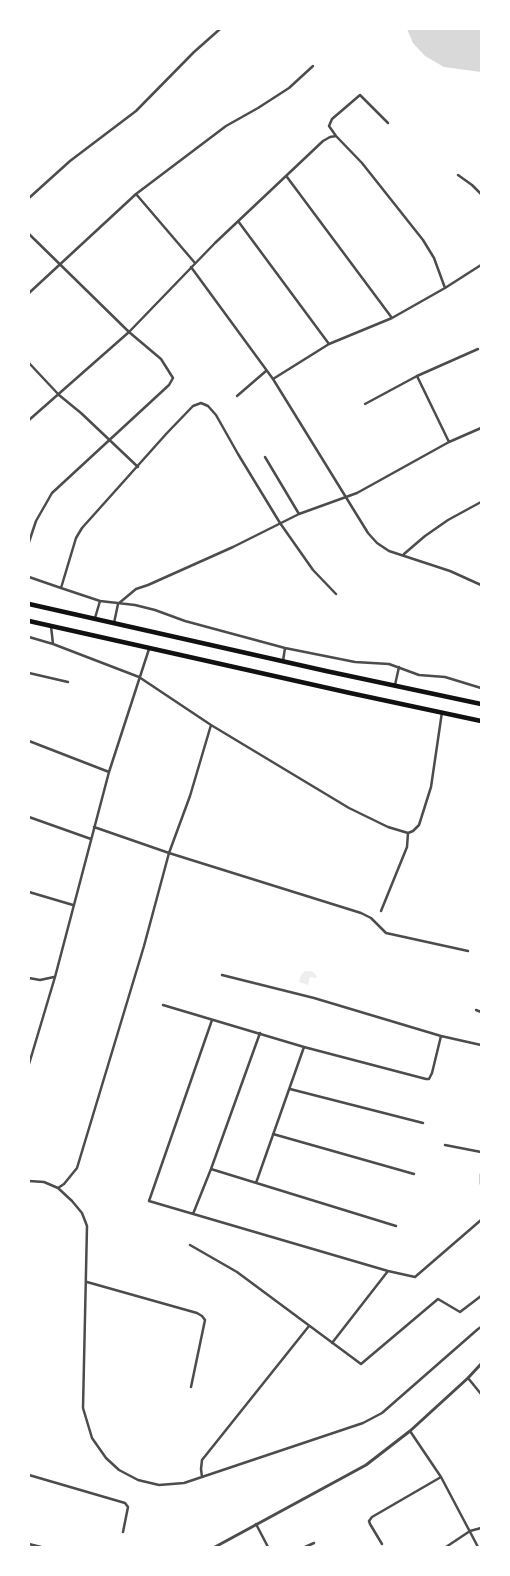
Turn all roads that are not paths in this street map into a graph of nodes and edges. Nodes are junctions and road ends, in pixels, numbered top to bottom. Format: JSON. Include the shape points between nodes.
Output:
{"nodes":[{"id":1,"x":220,"y":29,"type":"edge"},
{"id":2,"x":314,"y":66,"type":"dead end"},
{"id":3,"x":388,"y":123,"type":"dead end"},
{"id":4,"x":336,"y":136,"type":"junction"},
{"id":5,"x":458,"y":175,"type":"dead end"},
{"id":6,"x":286,"y":177,"type":"junction"},
{"id":7,"x":136,"y":194,"type":"junction"},
{"id":8,"x":481,"y":194,"type":"edge"},
{"id":9,"x":29,"y":198,"type":"edge"},
{"id":10,"x":238,"y":221,"type":"junction"},
{"id":11,"x":29,"y":234,"type":"edge"},
{"id":12,"x":195,"y":263,"type":"junction"},
{"id":13,"x":59,"y":264,"type":"junction"},
{"id":14,"x":481,"y":265,"type":"edge"},
{"id":15,"x":191,"y":266,"type":"junction"},
{"id":16,"x":446,"y":288,"type":"junction"},
{"id":17,"x":29,"y":293,"type":"edge"},
{"id":18,"x":392,"y":318,"type":"junction"},
{"id":19,"x":129,"y":332,"type":"junction"},
{"id":20,"x":329,"y":344,"type":"junction"},
{"id":21,"x":478,"y":348,"type":"dead end"},
{"id":22,"x":29,"y":363,"type":"edge"},
{"id":23,"x":266,"y":371,"type":"junction"},
{"id":24,"x":417,"y":376,"type":"junction"},
{"id":25,"x":273,"y":379,"type":"junction"},
{"id":26,"x":59,"y":395,"type":"junction"},
{"id":27,"x":237,"y":396,"type":"dead end"},
{"id":28,"x":365,"y":404,"type":"dead end"},
{"id":29,"x":29,"y":420,"type":"edge"},
{"id":30,"x":481,"y":428,"type":"edge"},
{"id":31,"x":108,"y":440,"type":"junction"},
{"id":32,"x":449,"y":442,"type":"junction"},
{"id":33,"x":265,"y":456,"type":"dead end"},
{"id":34,"x":138,"y":467,"type":"junction"},
{"id":35,"x":346,"y":497,"type":"junction"},
{"id":36,"x":481,"y":502,"type":"edge"},
{"id":37,"x":299,"y":514,"type":"junction"},
{"id":38,"x":280,"y":523,"type":"junction"},
{"id":39,"x":29,"y":542,"type":"edge"},
{"id":40,"x":404,"y":554,"type":"junction"},
{"id":41,"x":29,"y":577,"type":"edge"},
{"id":42,"x":481,"y":585,"type":"edge"},
{"id":43,"x":61,"y":588,"type":"junction"},
{"id":44,"x":336,"y":594,"type":"dead end"},
{"id":45,"x":100,"y":601,"type":"junction"},
{"id":46,"x":29,"y":604,"type":"edge"},
{"id":47,"x":118,"y":604,"type":"junction"},
{"id":48,"x":95,"y":618,"type":"junction"},
{"id":49,"x":29,"y":621,"type":"edge"},
{"id":50,"x":114,"y":623,"type":"junction"},
{"id":51,"x":51,"y":626,"type":"junction"},
{"id":52,"x":29,"y":636,"type":"edge"},
{"id":53,"x":53,"y":644,"type":"junction"},
{"id":54,"x":285,"y":648,"type":"junction"},
{"id":55,"x":149,"y":649,"type":"junction"},
{"id":56,"x":283,"y":661,"type":"junction"},
{"id":57,"x":399,"y":667,"type":"junction"},
{"id":58,"x":29,"y":673,"type":"edge"},
{"id":59,"x":139,"y":677,"type":"junction"},
{"id":60,"x":68,"y":682,"type":"dead end"},
{"id":61,"x":395,"y":685,"type":"junction"},
{"id":62,"x":481,"y":688,"type":"edge"},
{"id":63,"x":481,"y":704,"type":"edge"},
{"id":64,"x":442,"y":712,"type":"junction"},
{"id":65,"x":481,"y":721,"type":"edge"},
{"id":66,"x":211,"y":725,"type":"junction"},
{"id":67,"x":29,"y":741,"type":"edge"},
{"id":68,"x":109,"y":772,"type":"junction"},
{"id":69,"x":29,"y":818,"type":"edge"},
{"id":70,"x":94,"y":827,"type":"junction"},
{"id":71,"x":408,"y":833,"type":"junction"},
{"id":72,"x":91,"y":839,"type":"junction"},
{"id":73,"x":168,"y":853,"type":"junction"},
{"id":74,"x":29,"y":892,"type":"edge"},
{"id":75,"x":73,"y":905,"type":"junction"},
{"id":76,"x":381,"y":911,"type":"dead end"},
{"id":77,"x":468,"y":951,"type":"dead end"},
{"id":78,"x":222,"y":976,"type":"dead end"},
{"id":79,"x":55,"y":977,"type":"junction"},
{"id":80,"x":29,"y":978,"type":"edge"},
{"id":81,"x":163,"y":1005,"type":"dead end"},
{"id":82,"x":476,"y":1010,"type":"dead end"},
{"id":83,"x":481,"y":1012,"type":"edge"},
{"id":84,"x":212,"y":1020,"type":"junction"},
{"id":85,"x":260,"y":1033,"type":"junction"},
{"id":86,"x":441,"y":1036,"type":"junction"},
{"id":87,"x":481,"y":1045,"type":"edge"},
{"id":88,"x":29,"y":1047,"type":"edge"},
{"id":89,"x":304,"y":1047,"type":"junction"},
{"id":90,"x":34,"y":1048,"type":"junction"},
{"id":91,"x":29,"y":1064,"type":"edge"},
{"id":92,"x":290,"y":1089,"type":"junction"},
{"id":93,"x":423,"y":1123,"type":"dead end"},
{"id":94,"x":273,"y":1134,"type":"junction"},
{"id":95,"x":445,"y":1144,"type":"dead end"},
{"id":96,"x":481,"y":1152,"type":"edge"},
{"id":97,"x":212,"y":1169,"type":"junction"},
{"id":98,"x":414,"y":1174,"type":"dead end"},
{"id":99,"x":481,"y":1174,"type":"edge"},
{"id":100,"x":29,"y":1181,"type":"edge"},
{"id":101,"x":256,"y":1183,"type":"junction"},
{"id":102,"x":481,"y":1184,"type":"edge"},
{"id":103,"x":58,"y":1188,"type":"junction"},
{"id":104,"x":193,"y":1214,"type":"junction"},
{"id":105,"x":481,"y":1220,"type":"edge"},
{"id":106,"x":396,"y":1226,"type":"dead end"},
{"id":107,"x":190,"y":1245,"type":"dead end"},
{"id":108,"x":388,"y":1271,"type":"junction"},
{"id":109,"x":86,"y":1281,"type":"junction"},
{"id":110,"x":481,"y":1296,"type":"edge"},
{"id":111,"x":310,"y":1326,"type":"junction"},
{"id":112,"x":481,"y":1327,"type":"edge"},
{"id":113,"x":332,"y":1343,"type":"junction"},
{"id":114,"x":481,"y":1364,"type":"edge"},
{"id":115,"x":468,"y":1378,"type":"junction"},
{"id":116,"x":191,"y":1387,"type":"dead end"},
{"id":117,"x":481,"y":1394,"type":"edge"},
{"id":118,"x":410,"y":1431,"type":"junction"},
{"id":119,"x":29,"y":1475,"type":"edge"},
{"id":120,"x":202,"y":1477,"type":"junction"},
{"id":121,"x":441,"y":1477,"type":"junction"},
{"id":122,"x":256,"y":1524,"type":"junction"},
{"id":123,"x":481,"y":1528,"type":"edge"},
{"id":124,"x":470,"y":1531,"type":"junction"},
{"id":125,"x":123,"y":1532,"type":"dead end"},
{"id":126,"x":314,"y":1543,"type":"dead end"},
{"id":127,"x":29,"y":1544,"type":"edge"},
{"id":128,"x":382,"y":1544,"type":"dead end"},
{"id":129,"x":41,"y":1547,"type":"edge"},
{"id":130,"x":215,"y":1547,"type":"edge"},
{"id":131,"x":268,"y":1547,"type":"edge"},
{"id":132,"x":305,"y":1547,"type":"edge"},
{"id":133,"x":446,"y":1547,"type":"edge"},
{"id":134,"x":478,"y":1547,"type":"edge"}],
"edges":[{"from":1,"to":9,"type":"street","via":[[136,110],[70,161]]},
{"from":2,"to":7,"type":"street","via":[[275,98],[226,126]]},
{"from":3,"to":4,"type":"street","via":[[360,95],[329,122]]},
{"from":4,"to":6,"type":"street","via":[[323,141]]},
{"from":4,"to":16,"type":"street","via":[[362,163],[423,240]]},
{"from":5,"to":8,"type":"street"},
{"from":6,"to":10,"type":"street"},
{"from":6,"to":18,"type":"street"},
{"from":7,"to":12,"type":"street"},
{"from":7,"to":13,"type":"street"},
{"from":10,"to":12,"type":"street"},
{"from":10,"to":20,"type":"street"},
{"from":11,"to":13,"type":"street"},
{"from":12,"to":15,"type":"street"},
{"from":13,"to":17,"type":"street"},
{"from":13,"to":19,"type":"street"},
{"from":14,"to":16,"type":"street"},
{"from":15,"to":19,"type":"street"},
{"from":15,"to":23,"type":"street"},
{"from":16,"to":18,"type":"street"},
{"from":18,"to":20,"type":"street"},
{"from":19,"to":26,"type":"street"},
{"from":19,"to":31,"type":"street","via":[[162,359],[173,378],[170,385]]},
{"from":20,"to":25,"type":"street"},
{"from":21,"to":24,"type":"street"},
{"from":22,"to":26,"type":"street"},
{"from":23,"to":25,"type":"street"},
{"from":23,"to":27,"type":"street"},
{"from":24,"to":28,"type":"street"},
{"from":24,"to":32,"type":"street"},
{"from":25,"to":35,"type":"street"},
{"from":26,"to":29,"type":"street"},
{"from":26,"to":31,"type":"street"},
{"from":30,"to":32,"type":"street"},
{"from":31,"to":34,"type":"street"},
{"from":31,"to":39,"type":"street","via":[[52,493],[36,520]]},
{"from":32,"to":35,"type":"street"},
{"from":33,"to":37,"type":"street"},
{"from":34,"to":38,"type":"street","via":[[193,406],[201,403],[216,414]]},
{"from":34,"to":43,"type":"street","via":[[82,528],[68,558]]},
{"from":35,"to":37,"type":"street"},
{"from":35,"to":40,"type":"street","via":[[377,543],[389,551]]},
{"from":36,"to":40,"type":"street","via":[[424,536]]},
{"from":37,"to":38,"type":"street"},
{"from":38,"to":44,"type":"street","via":[[313,570]]},
{"from":38,"to":47,"type":"street","via":[[136,589]]},
{"from":40,"to":42,"type":"street"},
{"from":41,"to":43,"type":"street"},
{"from":43,"to":45,"type":"street"},
{"from":45,"to":47,"type":"street"},
{"from":45,"to":48,"type":"street"},
{"from":46,"to":48,"type":"highway"},
{"from":47,"to":50,"type":"street"},
{"from":47,"to":54,"type":"street","via":[[155,610]]},
{"from":48,"to":50,"type":"highway"},
{"from":49,"to":51,"type":"highway"},
{"from":50,"to":56,"type":"highway"},
{"from":51,"to":53,"type":"street"},
{"from":51,"to":55,"type":"highway"},
{"from":52,"to":53,"type":"street"},
{"from":53,"to":59,"type":"street"},
{"from":54,"to":56,"type":"street"},
{"from":54,"to":57,"type":"street"},
{"from":55,"to":59,"type":"street"},
{"from":55,"to":64,"type":"highway"},
{"from":56,"to":61,"type":"highway"},
{"from":57,"to":61,"type":"street"},
{"from":57,"to":62,"type":"street","via":[[419,675]]},
{"from":58,"to":60,"type":"street"},
{"from":59,"to":66,"type":"street"},
{"from":59,"to":68,"type":"street"},
{"from":61,"to":63,"type":"highway"},
{"from":64,"to":65,"type":"highway"},
{"from":64,"to":71,"type":"street","via":[[431,787],[419,825]]},
{"from":66,"to":71,"type":"street","via":[[349,808]]},
{"from":66,"to":73,"type":"street","via":[[190,796]]},
{"from":67,"to":68,"type":"street"},
{"from":68,"to":70,"type":"street"},
{"from":69,"to":72,"type":"street"},
{"from":70,"to":72,"type":"street"},
{"from":70,"to":73,"type":"street"},
{"from":71,"to":76,"type":"street","via":[[408,847]]},
{"from":72,"to":75,"type":"street"},
{"from":73,"to":77,"type":"street","via":[[361,913],[386,933]]},
{"from":73,"to":103,"type":"street","via":[[142,955],[76,1168]]},
{"from":74,"to":75,"type":"street"},
{"from":75,"to":79,"type":"street"},
{"from":78,"to":86,"type":"street","via":[[314,998]]},
{"from":79,"to":80,"type":"street"},
{"from":79,"to":90,"type":"street"},
{"from":81,"to":84,"type":"street"},
{"from":82,"to":83,"type":"street"},
{"from":84,"to":85,"type":"street"},
{"from":84,"to":104,"type":"street","via":[[149,1201]]},
{"from":85,"to":89,"type":"street"},
{"from":85,"to":97,"type":"street"},
{"from":86,"to":87,"type":"street"},
{"from":86,"to":89,"type":"street","via":[[429,1079]]},
{"from":88,"to":90,"type":"street"},
{"from":89,"to":92,"type":"street"},
{"from":90,"to":91,"type":"street"},
{"from":92,"to":93,"type":"street"},
{"from":92,"to":94,"type":"street"},
{"from":94,"to":98,"type":"street"},
{"from":94,"to":101,"type":"street"},
{"from":95,"to":96,"type":"street"},
{"from":97,"to":101,"type":"street"},
{"from":97,"to":104,"type":"street"},
{"from":99,"to":102,"type":"street"},
{"from":100,"to":103,"type":"street","via":[[44,1182]]},
{"from":101,"to":106,"type":"street"},
{"from":103,"to":109,"type":"street","via":[[77,1207],[87,1226]]},
{"from":104,"to":108,"type":"street"},
{"from":105,"to":108,"type":"street","via":[[415,1277]]},
{"from":107,"to":111,"type":"street","via":[[237,1272]]},
{"from":108,"to":113,"type":"street"},
{"from":109,"to":116,"type":"street","via":[[202,1316],[204,1320]]},
{"from":109,"to":120,"type":"street","via":[[83,1408],[92,1438],[106,1458],[138,1480],[159,1485],[184,1483]]},
{"from":110,"to":113,"type":"street","via":[[460,1312],[438,1299],[361,1364]]},
{"from":111,"to":113,"type":"street"},
{"from":111,"to":120,"type":"street","via":[[202,1460]]},
{"from":112,"to":120,"type":"street","via":[[382,1413],[362,1423]]},
{"from":114,"to":115,"type":"street"},
{"from":115,"to":117,"type":"street"},
{"from":115,"to":118,"type":"street"},
{"from":118,"to":121,"type":"street"},
{"from":118,"to":122,"type":"street","via":[[366,1465]]},
{"from":119,"to":125,"type":"street","via":[[125,1503],[128,1507]]},
{"from":121,"to":124,"type":"street"},
{"from":121,"to":128,"type":"street","via":[[372,1517],[370,1524]]},
{"from":122,"to":130,"type":"street"},
{"from":122,"to":131,"type":"street"},
{"from":123,"to":124,"type":"street"},
{"from":124,"to":133,"type":"street"},
{"from":124,"to":134,"type":"street"},
{"from":126,"to":132,"type":"street"},
{"from":127,"to":129,"type":"street"}]}
